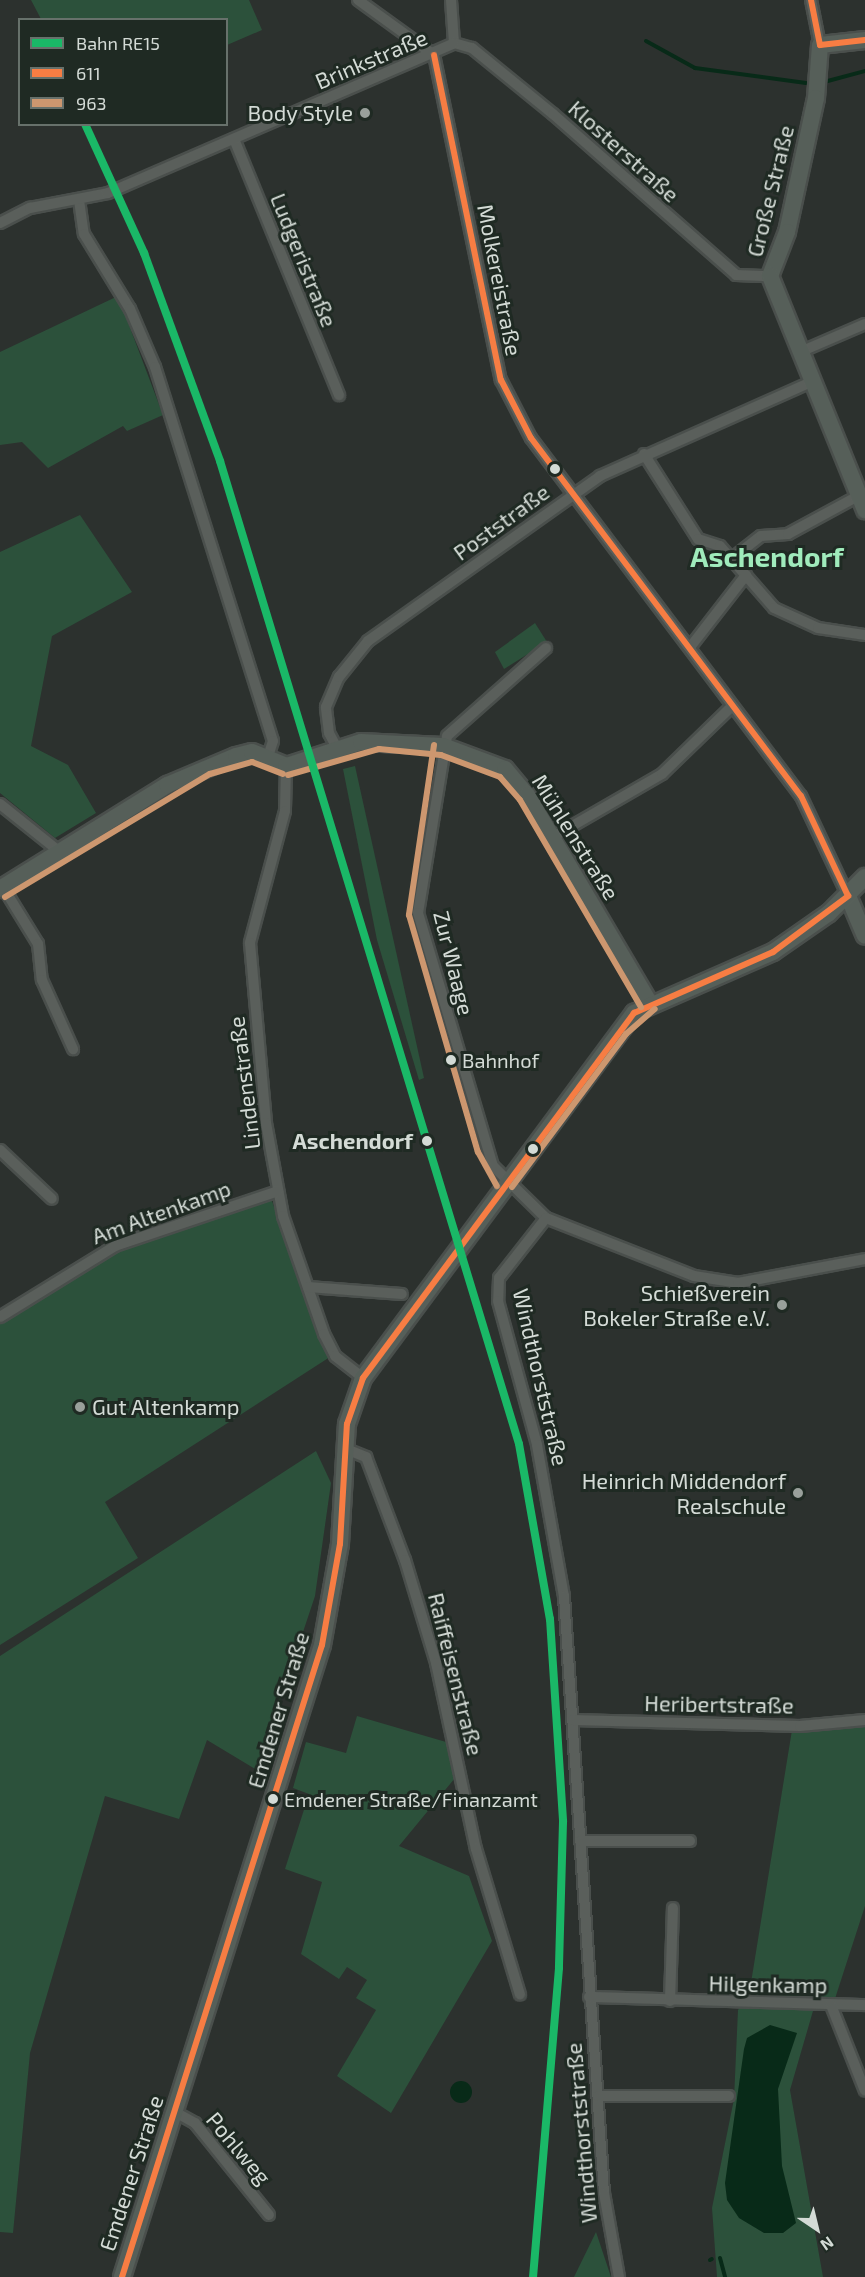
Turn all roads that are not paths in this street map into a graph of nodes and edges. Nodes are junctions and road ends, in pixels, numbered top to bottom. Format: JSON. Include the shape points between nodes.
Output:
{"nodes":[{"id":1,"x":358,"y":0,"type":"edge"},
{"id":2,"x":451,"y":0,"type":"edge"},
{"id":3,"x":811,"y":0,"type":"edge"},
{"id":4,"x":865,"y":40,"type":"edge"},
{"id":5,"x":454,"y":43,"type":"junction"},
{"id":6,"x":820,"y":45,"type":"junction"},
{"id":7,"x":434,"y":55,"type":"junction"},
{"id":8,"x":234,"y":140,"type":"junction"},
{"id":9,"x":79,"y":200,"type":"junction"},
{"id":10,"x":0,"y":223,"type":"edge"},
{"id":11,"x":770,"y":276,"type":"junction"},
{"id":12,"x":865,"y":324,"type":"edge"},
{"id":13,"x":800,"y":351,"type":"junction"},
{"id":14,"x":811,"y":382,"type":"junction"},
{"id":15,"x":339,"y":395,"type":"dead end"},
{"id":16,"x":645,"y":454,"type":"junction"},
{"id":17,"x":573,"y":494,"type":"junction"},
{"id":18,"x":861,"y":503,"type":"edge"},
{"id":19,"x":730,"y":560,"type":"junction"},
{"id":20,"x":746,"y":575,"type":"junction"},
{"id":21,"x":865,"y":635,"type":"edge"},
{"id":22,"x":691,"y":646,"type":"junction"},
{"id":23,"x":546,"y":648,"type":"dead end"},
{"id":24,"x":730,"y":708,"type":"junction"},
{"id":25,"x":443,"y":746,"type":"junction"},
{"id":26,"x":338,"y":750,"type":"junction"},
{"id":27,"x":268,"y":756,"type":"junction"},
{"id":28,"x":286,"y":765,"type":"junction"},
{"id":29,"x":0,"y":804,"type":"edge"},
{"id":30,"x":553,"y":837,"type":"junction"},
{"id":31,"x":60,"y":852,"type":"junction"},
{"id":32,"x":865,"y":877,"type":"edge"},
{"id":33,"x":1,"y":888,"type":"edge"},
{"id":34,"x":848,"y":896,"type":"junction"},
{"id":35,"x":865,"y":936,"type":"edge"},
{"id":36,"x":649,"y":1002,"type":"junction"},
{"id":37,"x":73,"y":1049,"type":"dead end"},
{"id":38,"x":0,"y":1150,"type":"edge"},
{"id":39,"x":505,"y":1182,"type":"junction"},
{"id":40,"x":278,"y":1191,"type":"junction"},
{"id":41,"x":52,"y":1198,"type":"dead end"},
{"id":42,"x":546,"y":1218,"type":"junction"},
{"id":43,"x":865,"y":1259,"type":"edge"},
{"id":44,"x":308,"y":1287,"type":"junction"},
{"id":45,"x":402,"y":1294,"type":"dead end"},
{"id":46,"x":0,"y":1317,"type":"edge"},
{"id":47,"x":363,"y":1378,"type":"junction"},
{"id":48,"x":346,"y":1449,"type":"junction"},
{"id":49,"x":573,"y":1720,"type":"junction"},
{"id":50,"x":865,"y":1720,"type":"edge"},
{"id":51,"x":580,"y":1841,"type":"junction"},
{"id":52,"x":690,"y":1841,"type":"dead end"},
{"id":53,"x":673,"y":1908,"type":"dead end"},
{"id":54,"x":520,"y":1995,"type":"dead end"},
{"id":55,"x":589,"y":1997,"type":"junction"},
{"id":56,"x":670,"y":2001,"type":"junction"},
{"id":57,"x":831,"y":2005,"type":"junction"},
{"id":58,"x":865,"y":2005,"type":"edge"},
{"id":59,"x":865,"y":2091,"type":"edge"},
{"id":60,"x":598,"y":2096,"type":"junction"},
{"id":61,"x":729,"y":2096,"type":"dead end"},
{"id":62,"x":175,"y":2112,"type":"junction"},
{"id":63,"x":269,"y":2215,"type":"dead end"},
{"id":64,"x":122,"y":2277,"type":"edge"},
{"id":65,"x":619,"y":2277,"type":"edge"}],
"edges":[{"from":1,"to":7,"type":"street"},
{"from":2,"to":5,"type":"street"},
{"from":3,"to":6,"type":"street"},
{"from":4,"to":6,"type":"street"},
{"from":5,"to":7,"type":"street","name":"Brinkstraße"},
{"from":5,"to":11,"type":"street","name":"Klosterstraße","via":[[471,48],[553,114],[736,275]]},
{"from":6,"to":11,"type":"street","name":"Große Straße","via":[[816,98],[787,232]]},
{"from":7,"to":8,"type":"street","name":"Brinkstraße"},
{"from":7,"to":17,"type":"street","name":"Molkereistraße","via":[[501,380],[531,438]]},
{"from":8,"to":9,"type":"street","name":"Brinkstraße"},
{"from":8,"to":15,"type":"street","name":"Ludgeristraße"},
{"from":9,"to":10,"type":"street","name":"Brinkstraße","via":[[30,208]]},
{"from":9,"to":27,"type":"street","via":[[84,234],[130,309],[155,368],[273,741]]},
{"from":11,"to":13,"type":"street","name":"Große Straße"},
{"from":12,"to":13,"type":"street"},
{"from":13,"to":14,"type":"street","name":"Große Straße"},
{"from":14,"to":16,"type":"street","name":"Poststraße"},
{"from":14,"to":18,"type":"street","name":"Große Straße"},
{"from":16,"to":17,"type":"street","name":"Poststraße"},
{"from":16,"to":19,"type":"street","via":[[689,528],[698,539],[720,546]]},
{"from":17,"to":22,"type":"street","name":"Molkereistraße"},
{"from":17,"to":26,"type":"street","name":"Poststraße","via":[[368,641],[339,676],[326,707],[329,733]]},
{"from":18,"to":19,"type":"street","via":[[788,534],[761,537]]},
{"from":19,"to":20,"type":"street"},
{"from":20,"to":21,"type":"street","via":[[774,608],[818,628]]},
{"from":20,"to":22,"type":"street"},
{"from":22,"to":24,"type":"street","name":"Molkereistraße"},
{"from":23,"to":25,"type":"street","via":[[508,677],[447,736]]},
{"from":24,"to":30,"type":"street","via":[[662,774]]},
{"from":24,"to":34,"type":"street","name":"Molkereistraße","via":[[801,796]]},
{"from":25,"to":26,"type":"street","name":"Mühlenstraße","via":[[378,740]]},
{"from":25,"to":30,"type":"street","name":"Mühlenstraße","via":[[505,769]]},
{"from":25,"to":39,"type":"street","name":"Zur Waage","via":[[418,913],[487,1149]]},
{"from":26,"to":28,"type":"street","name":"Mühlenstraße"},
{"from":27,"to":28,"type":"street"},
{"from":27,"to":31,"type":"street","via":[[252,752],[197,771]]},
{"from":28,"to":40,"type":"street","name":"Lindenstraße","via":[[285,811],[250,943]]},
{"from":29,"to":31,"type":"street"},
{"from":30,"to":36,"type":"street","name":"Mühlenstraße"},
{"from":31,"to":33,"type":"street"},
{"from":32,"to":34,"type":"street"},
{"from":33,"to":37,"type":"street","via":[[38,944],[42,980]]},
{"from":34,"to":35,"type":"street"},
{"from":34,"to":36,"type":"street","via":[[804,934],[745,967]]},
{"from":36,"to":39,"type":"street","via":[[619,1028]]},
{"from":38,"to":41,"type":"street"},
{"from":39,"to":42,"type":"street"},
{"from":39,"to":47,"type":"street","name":"Emdener Straße"},
{"from":40,"to":44,"type":"street","name":"Lindenstraße"},
{"from":40,"to":46,"type":"street","name":"Am Altenkamp","via":[[115,1246]]},
{"from":42,"to":43,"type":"street","via":[[712,1280],[738,1282]]},
{"from":42,"to":49,"type":"street","name":"Windthorststraße","via":[[499,1278],[498,1301],[555,1526]]},
{"from":44,"to":45,"type":"street"},
{"from":44,"to":47,"type":"street","name":"Lindenstraße","via":[[336,1356]]},
{"from":47,"to":48,"type":"street","name":"Emdener Straße","via":[[353,1401]]},
{"from":48,"to":54,"type":"street","name":"Raiffeisenstraße","via":[[366,1457],[405,1560],[436,1663],[476,1849]]},
{"from":48,"to":62,"type":"street","name":"Emdener Straße","via":[[340,1544],[322,1645]]},
{"from":49,"to":50,"type":"street","name":"Heribertstraße","via":[[800,1725]]},
{"from":49,"to":51,"type":"street","name":"Windthorststraße"},
{"from":51,"to":52,"type":"street"},
{"from":51,"to":55,"type":"street","name":"Windthorststraße"},
{"from":53,"to":56,"type":"street"},
{"from":55,"to":56,"type":"street","name":"Hilgenkamp"},
{"from":55,"to":60,"type":"street","name":"Windthorststraße"},
{"from":56,"to":57,"type":"street","name":"Hilgenkamp"},
{"from":57,"to":58,"type":"street","name":"Hilgenkamp"},
{"from":57,"to":59,"type":"street"},
{"from":60,"to":61,"type":"street"},
{"from":60,"to":65,"type":"street","name":"Windthorststraße","via":[[608,2225]]},
{"from":62,"to":63,"type":"street","name":"Pohlweg","via":[[195,2123]]},
{"from":62,"to":64,"type":"street","name":"Emdener Straße"}]}
